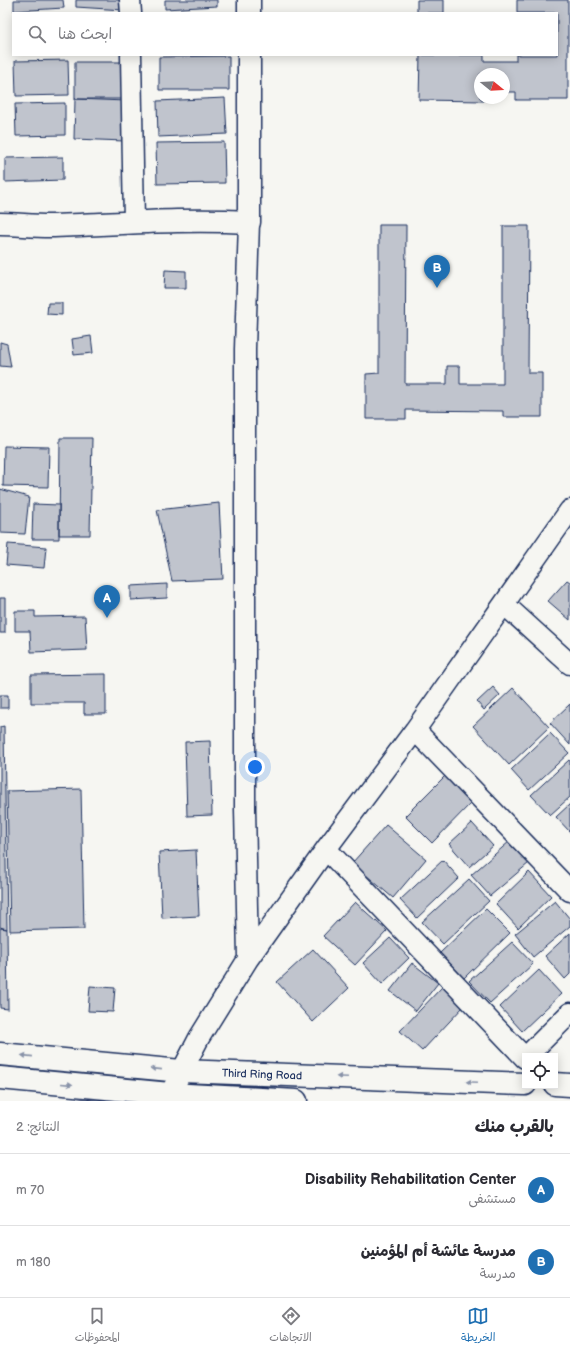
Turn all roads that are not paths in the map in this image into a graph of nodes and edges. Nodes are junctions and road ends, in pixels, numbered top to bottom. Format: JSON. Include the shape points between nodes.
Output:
{"nodes":[{"id":1,"x":130,"y":0,"type":"edge"},
{"id":2,"x":249,"y":0,"type":"edge"},
{"id":3,"x":130,"y":12,"type":"edge"},
{"id":4,"x":249,"y":12,"type":"edge"},
{"id":5,"x":131,"y":56,"type":"edge"},
{"id":6,"x":249,"y":56,"type":"edge"},
{"id":7,"x":134,"y":222,"type":"junction"},
{"id":8,"x":249,"y":222,"type":"junction"},
{"id":9,"x":0,"y":224,"type":"edge"},
{"id":10,"x":570,"y":510,"type":"edge"},
{"id":11,"x":504,"y":604,"type":"junction"},
{"id":12,"x":570,"y":664,"type":"edge"},
{"id":13,"x":415,"y":730,"type":"junction"},
{"id":14,"x":326,"y":849,"type":"junction"},
{"id":15,"x":570,"y":891,"type":"edge"},
{"id":16,"x":248,"y":959,"type":"junction"},
{"id":17,"x":570,"y":1013,"type":"edge"},
{"id":18,"x":531,"y":1053,"type":"edge"},
{"id":19,"x":0,"y":1054,"type":"edge"},
{"id":20,"x":522,"y":1054,"type":"edge"},
{"id":21,"x":522,"y":1062,"type":"edge"},
{"id":22,"x":181,"y":1072,"type":"junction"},
{"id":23,"x":0,"y":1078,"type":"edge"},
{"id":24,"x":502,"y":1083,"type":"junction"},
{"id":25,"x":522,"y":1084,"type":"edge"},
{"id":26,"x":558,"y":1084,"type":"edge"},
{"id":27,"x":570,"y":1085,"type":"edge"},
{"id":28,"x":170,"y":1098,"type":"edge"},
{"id":29,"x":296,"y":1101,"type":"edge"}],
"edges":[{"from":1,"to":3,"type":"street"},
{"from":2,"to":4,"type":"main road"},
{"from":5,"to":7,"type":"street"},
{"from":6,"to":8,"type":"main road"},
{"from":7,"to":8,"type":"main road"},
{"from":7,"to":9,"type":"main road","via":[[47,226]]},
{"from":8,"to":16,"type":"street","via":[[245,349],[245,808]]},
{"from":10,"to":11,"type":"street"},
{"from":11,"to":12,"type":"street"},
{"from":11,"to":13,"type":"street"},
{"from":13,"to":14,"type":"street"},
{"from":13,"to":15,"type":"street"},
{"from":14,"to":16,"type":"street"},
{"from":14,"to":20,"type":"street"},
{"from":16,"to":22,"type":"street"},
{"from":17,"to":18,"type":"street"},
{"from":22,"to":19,"type":"main road","name":"Third Ring Road","one_way":true},
{"from":21,"to":24,"type":"street"},
{"from":24,"to":22,"type":"main road","name":"Third Ring Road","one_way":true},
{"from":22,"to":28,"type":"street"},
{"from":23,"to":28,"type":"main road","one_way":true},
{"from":24,"to":25,"type":"main road","name":"Third Ring Road"},
{"from":26,"to":27,"type":"main road"},
{"from":28,"to":29,"type":"main road"}]}
